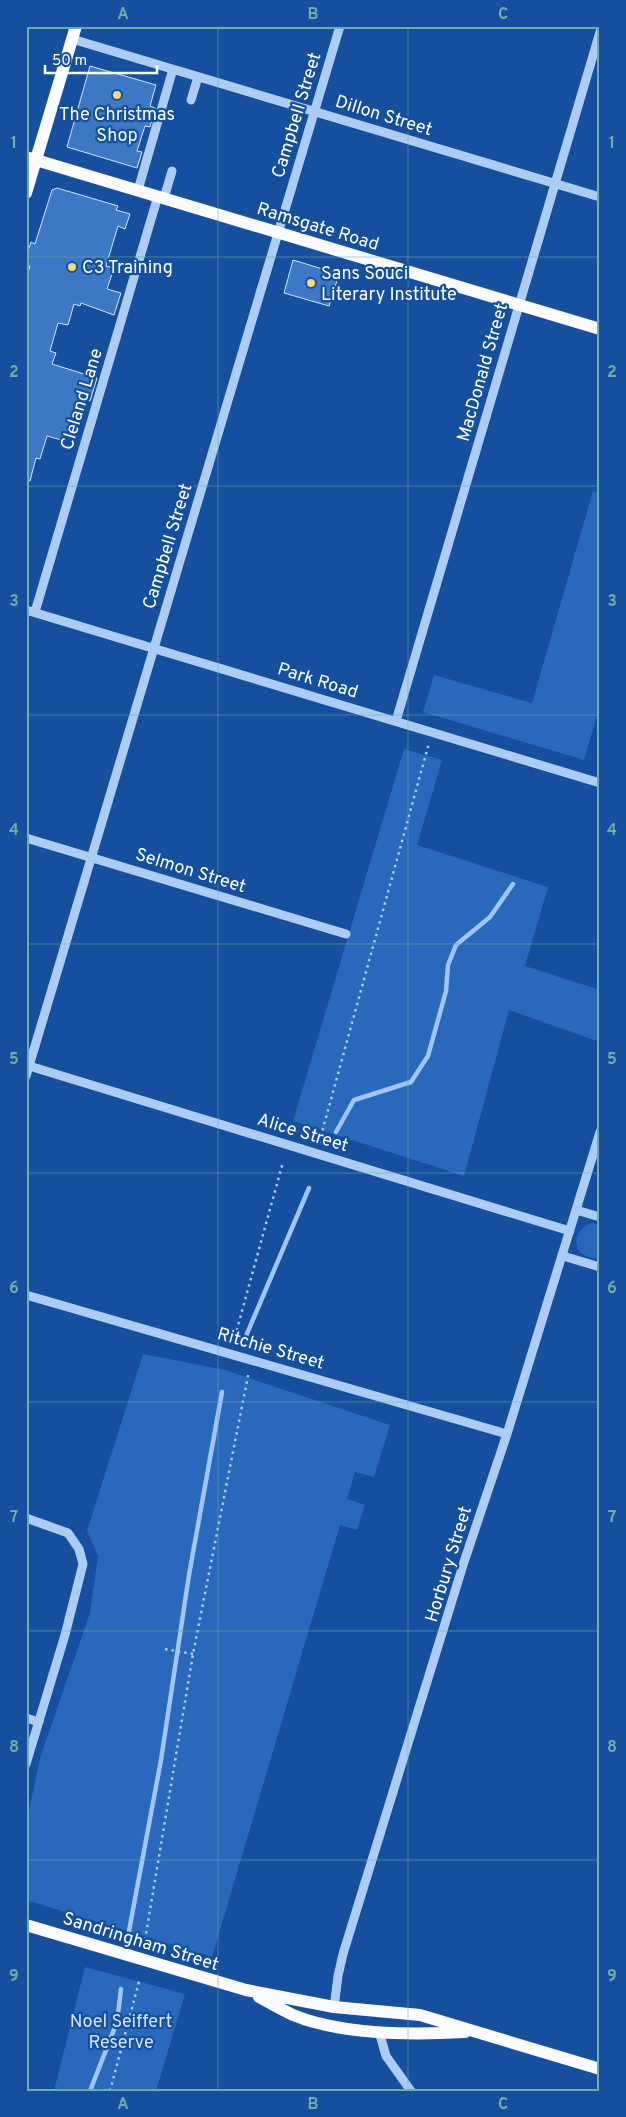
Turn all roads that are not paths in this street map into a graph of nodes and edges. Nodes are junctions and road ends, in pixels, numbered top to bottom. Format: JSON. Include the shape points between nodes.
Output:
{"nodes":[{"id":1,"x":76,"y":26,"type":"edge"},
{"id":2,"x":340,"y":26,"type":"edge"},
{"id":3,"x":600,"y":32,"type":"edge"},
{"id":4,"x":72,"y":39,"type":"junction"},
{"id":5,"x":173,"y":69,"type":"junction"},
{"id":6,"x":198,"y":77,"type":"junction"},
{"id":7,"x":191,"y":100,"type":"dead end"},
{"id":8,"x":315,"y":112,"type":"junction"},
{"id":9,"x":31,"y":159,"type":"edge"},
{"id":10,"x":172,"y":171,"type":"dead end"},
{"id":11,"x":556,"y":184,"type":"junction"},
{"id":12,"x":138,"y":190,"type":"junction"},
{"id":13,"x":26,"y":194,"type":"edge"},
{"id":14,"x":161,"y":197,"type":"junction"},
{"id":15,"x":600,"y":197,"type":"edge"},
{"id":16,"x":278,"y":232,"type":"junction"},
{"id":17,"x":519,"y":305,"type":"junction"},
{"id":18,"x":600,"y":329,"type":"edge"},
{"id":19,"x":30,"y":611,"type":"edge"},
{"id":20,"x":154,"y":648,"type":"junction"},
{"id":21,"x":396,"y":721,"type":"junction"},
{"id":22,"x":600,"y":783,"type":"edge"},
{"id":23,"x":26,"y":838,"type":"edge"},
{"id":24,"x":93,"y":857,"type":"junction"},
{"id":25,"x":346,"y":934,"type":"dead end"},
{"id":26,"x":28,"y":1066,"type":"edge"},
{"id":27,"x":26,"y":1076,"type":"edge"},
{"id":28,"x":600,"y":1132,"type":"edge"},
{"id":29,"x":576,"y":1210,"type":"junction"},
{"id":30,"x":600,"y":1217,"type":"edge"},
{"id":31,"x":570,"y":1231,"type":"junction"},
{"id":32,"x":563,"y":1256,"type":"junction"},
{"id":33,"x":600,"y":1267,"type":"edge"},
{"id":34,"x":26,"y":1295,"type":"edge"},
{"id":35,"x":507,"y":1434,"type":"junction"},
{"id":36,"x":26,"y":1518,"type":"edge"},
{"id":37,"x":26,"y":1718,"type":"edge"},
{"id":38,"x":39,"y":1722,"type":"junction"},
{"id":39,"x":26,"y":1764,"type":"edge"},
{"id":40,"x":26,"y":1925,"type":"edge"},
{"id":41,"x":246,"y":1990,"type":"junction"},
{"id":42,"x":334,"y":2007,"type":"junction"},
{"id":43,"x":380,"y":2012,"type":"junction"},
{"id":44,"x":379,"y":2031,"type":"junction"},
{"id":45,"x":468,"y":2031,"type":"junction"},
{"id":46,"x":600,"y":2070,"type":"edge"},
{"id":47,"x":411,"y":2091,"type":"edge"}],
"edges":[{"from":1,"to":4,"type":"main road"},
{"from":2,"to":8,"type":"street","name":"Campbell Street"},
{"from":3,"to":11,"type":"street","name":"MacDonald Street"},
{"from":4,"to":5,"type":"street","name":"Dillon Street"},
{"from":4,"to":9,"type":"main road"},
{"from":5,"to":6,"type":"street","name":"Dillon Street"},
{"from":5,"to":12,"type":"street"},
{"from":6,"to":7,"type":"street"},
{"from":6,"to":8,"type":"street","name":"Dillon Street"},
{"from":8,"to":11,"type":"street","name":"Dillon Street"},
{"from":8,"to":16,"type":"street","name":"Campbell Street"},
{"from":9,"to":12,"type":"main road","name":"Ramsgate Road"},
{"from":9,"to":13,"type":"main road"},
{"from":10,"to":14,"type":"street","name":"Cleland Lane"},
{"from":11,"to":15,"type":"street","name":"Dillon Street"},
{"from":11,"to":17,"type":"street","name":"MacDonald Street"},
{"from":12,"to":14,"type":"main road","name":"Ramsgate Road"},
{"from":14,"to":16,"type":"main road","name":"Ramsgate Road"},
{"from":14,"to":19,"type":"street","name":"Cleland Lane"},
{"from":16,"to":17,"type":"main road","name":"Ramsgate Road"},
{"from":16,"to":20,"type":"street","name":"Campbell Street"},
{"from":17,"to":18,"type":"main road","name":"Ramsgate Road"},
{"from":17,"to":21,"type":"street","name":"MacDonald Street"},
{"from":19,"to":20,"type":"street","name":"Park Road"},
{"from":20,"to":21,"type":"street","name":"Park Road"},
{"from":20,"to":24,"type":"street","name":"Campbell Street"},
{"from":21,"to":22,"type":"street","name":"Park Road"},
{"from":23,"to":24,"type":"street","name":"Selmon Street"},
{"from":24,"to":25,"type":"street","name":"Selmon Street"},
{"from":24,"to":26,"type":"street","name":"Campbell Street"},
{"from":26,"to":27,"type":"street","name":"Campbell Street"},
{"from":26,"to":31,"type":"street","name":"Alice Street"},
{"from":28,"to":29,"type":"street","name":"Horbury Street"},
{"from":29,"to":30,"type":"street"},
{"from":29,"to":31,"type":"street","name":"Horbury Street"},
{"from":31,"to":32,"type":"street","name":"Horbury Street"},
{"from":32,"to":33,"type":"street"},
{"from":32,"to":35,"type":"street","name":"Horbury Street"},
{"from":34,"to":35,"type":"street","name":"Ritchie Street"},
{"from":35,"to":42,"type":"street","name":"Horbury Street","via":[[464,1562],[343,1954]]},
{"from":36,"to":38,"type":"street","via":[[68,1533],[79,1549],[83,1564]]},
{"from":37,"to":38,"type":"street"},
{"from":38,"to":39,"type":"street"},
{"from":40,"to":41,"type":"main road","name":"Sandringham Street"},
{"from":41,"to":42,"type":"main road","name":"Sandringham Street"},
{"from":41,"to":44,"type":"main road","name":"Sandringham Street","via":[[294,2016],[347,2028]]},
{"from":42,"to":43,"type":"main road","name":"Sandringham Street"},
{"from":43,"to":44,"type":"main road"},
{"from":43,"to":45,"type":"main road","name":"Sandringham Street","via":[[420,2015]]},
{"from":44,"to":45,"type":"main road","name":"Sandringham Street","via":[[433,2034]]},
{"from":44,"to":47,"type":"street","via":[[386,2056]]},
{"from":45,"to":46,"type":"main road","name":"Sandringham Street"}]}
